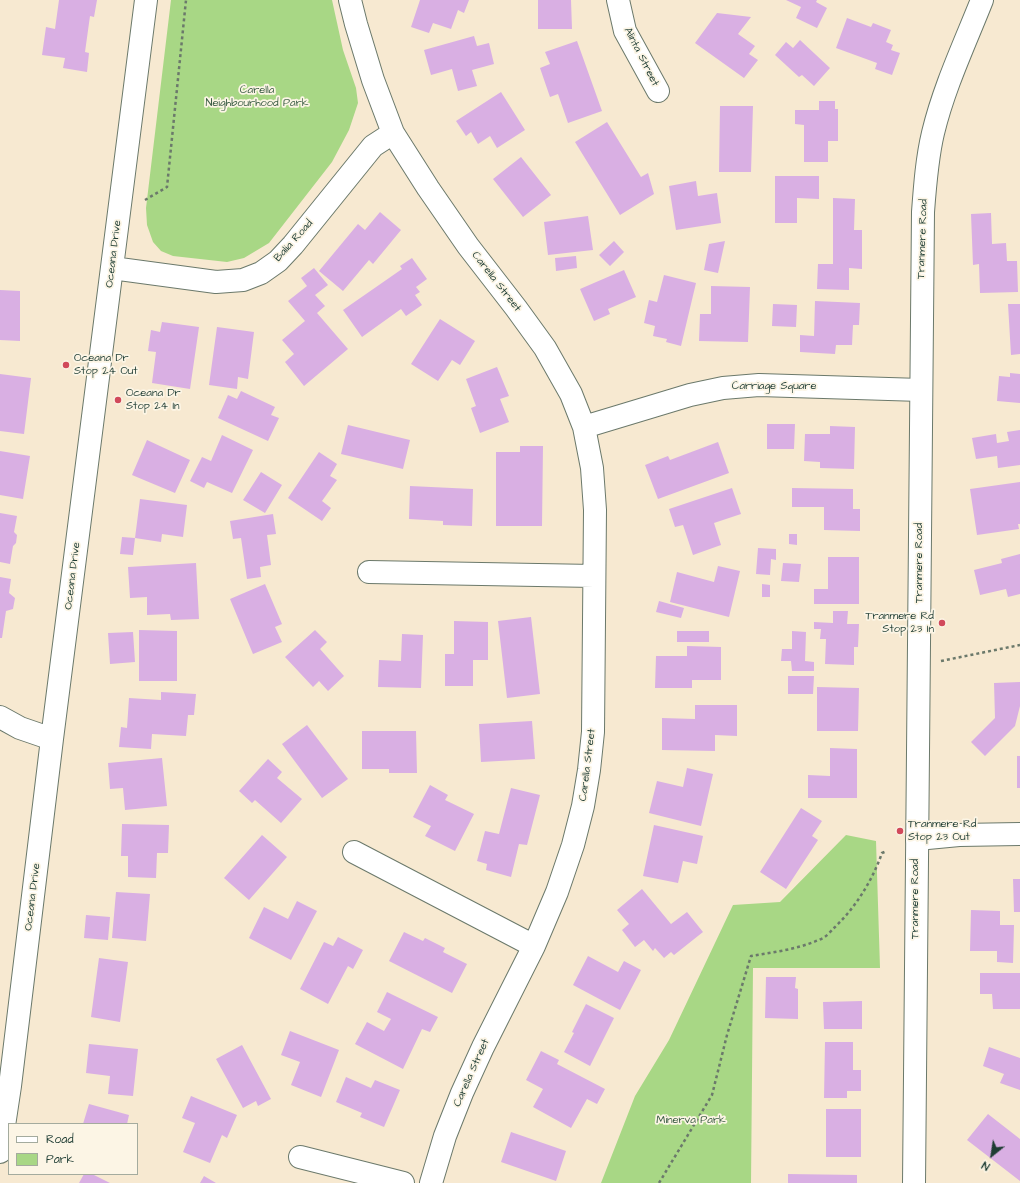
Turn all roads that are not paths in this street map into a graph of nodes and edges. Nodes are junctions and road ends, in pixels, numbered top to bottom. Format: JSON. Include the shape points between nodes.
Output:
{"nodes":[{"id":1,"x":146,"y":0,"type":"edge"},
{"id":2,"x":350,"y":0,"type":"edge"},
{"id":3,"x":618,"y":0,"type":"edge"},
{"id":4,"x":982,"y":0,"type":"edge"},
{"id":5,"x":658,"y":91,"type":"dead end"},
{"id":6,"x":393,"y":133,"type":"junction"},
{"id":7,"x":112,"y":268,"type":"junction"},
{"id":8,"x":921,"y":390,"type":"junction"},
{"id":9,"x":584,"y":427,"type":"junction"},
{"id":10,"x":369,"y":572,"type":"dead end"},
{"id":11,"x":594,"y":576,"type":"junction"},
{"id":12,"x":0,"y":717,"type":"edge"},
{"id":13,"x":52,"y":740,"type":"junction"},
{"id":14,"x":1020,"y":834,"type":"edge"},
{"id":15,"x":917,"y":839,"type":"junction"},
{"id":16,"x":354,"y":852,"type":"dead end"},
{"id":17,"x":534,"y":946,"type":"junction"},
{"id":18,"x":0,"y":1152,"type":"edge"},
{"id":19,"x":300,"y":1157,"type":"dead end"},
{"id":20,"x":403,"y":1183,"type":"edge"},
{"id":21,"x":431,"y":1183,"type":"edge"},
{"id":22,"x":914,"y":1183,"type":"edge"}],
"edges":[{"from":1,"to":7,"type":"street","name":"Oceana Drive"},
{"from":2,"to":6,"type":"street","name":"Carella Street","via":[[373,80]]},
{"from":3,"to":5,"type":"street","name":"Alinta Street","via":[[625,31]]},
{"from":4,"to":8,"type":"street","name":"Tranmere Road","via":[[933,132],[927,169],[923,212]]},
{"from":6,"to":7,"type":"street","name":"Balia Road","via":[[372,146],[293,245],[278,261],[261,273],[243,280],[216,282]]},
{"from":6,"to":9,"type":"street","name":"Carella Street","via":[[468,246],[545,348],[571,394]]},
{"from":7,"to":13,"type":"street","name":"Oceana Drive"},
{"from":8,"to":9,"type":"street","name":"Carriage Square","via":[[759,385],[723,388],[690,395]]},
{"from":8,"to":15,"type":"street","name":"Tranmere Road"},
{"from":9,"to":11,"type":"street","name":"Carella Street","via":[[592,468],[595,510]]},
{"from":10,"to":11,"type":"street"},
{"from":11,"to":17,"type":"street","name":"Carella Street","via":[[593,732],[590,770],[573,845],[557,892]]},
{"from":12,"to":13,"type":"street"},
{"from":13,"to":18,"type":"street","name":"Oceana Drive"},
{"from":14,"to":15,"type":"street"},
{"from":15,"to":22,"type":"street","name":"Tranmere Road"},
{"from":16,"to":17,"type":"street"},
{"from":17,"to":21,"type":"street","name":"Carella Street","via":[[462,1093],[445,1136]]},
{"from":19,"to":20,"type":"street"}]}
